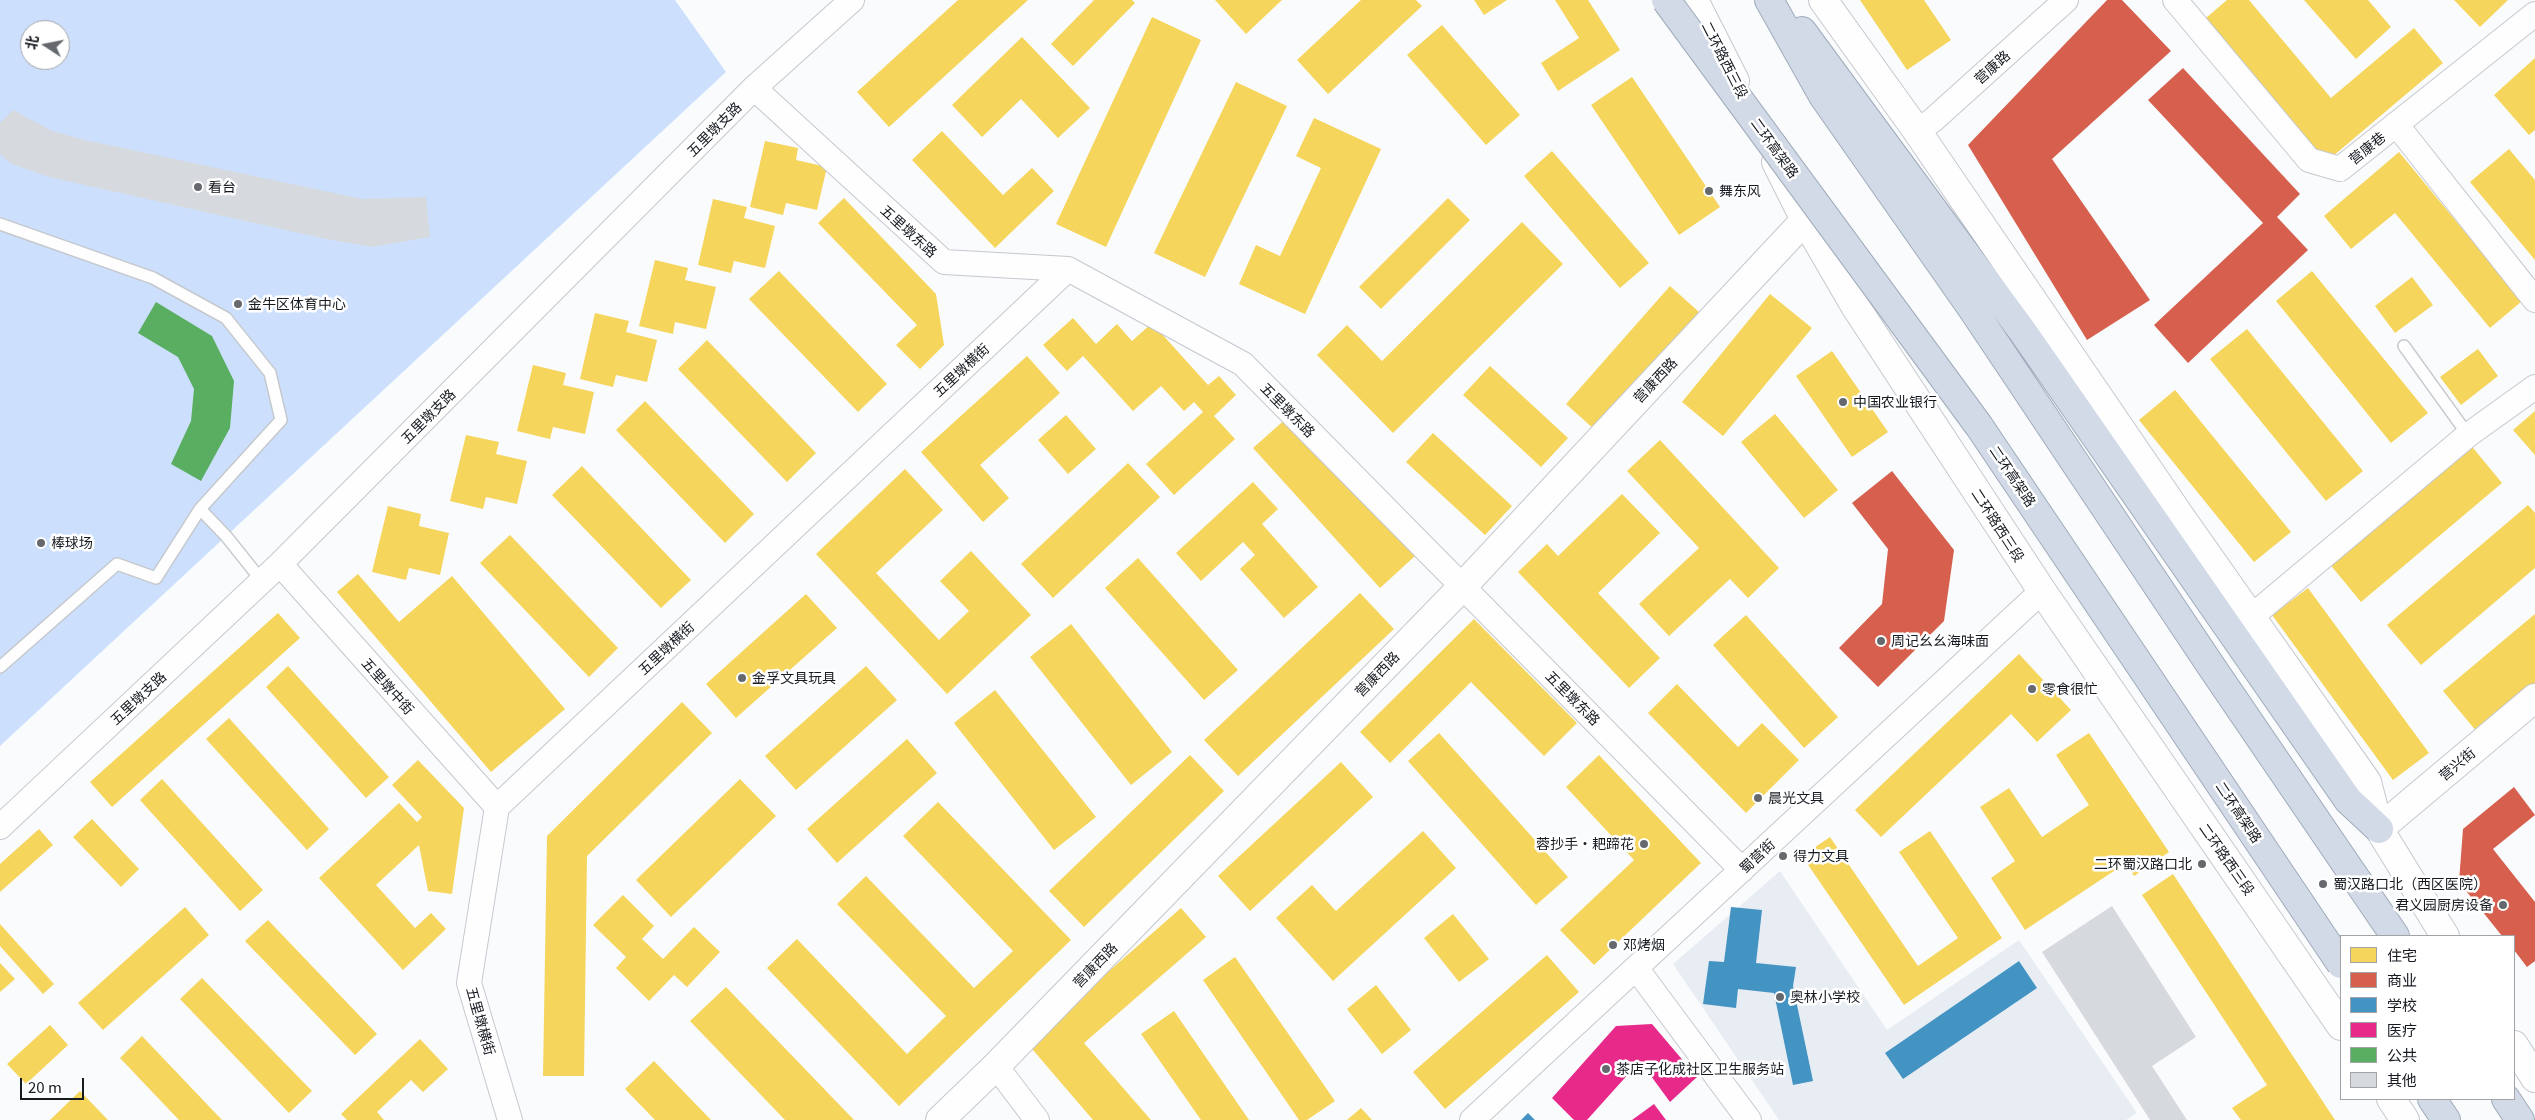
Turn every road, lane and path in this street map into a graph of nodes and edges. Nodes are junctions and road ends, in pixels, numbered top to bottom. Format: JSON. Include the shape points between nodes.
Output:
{"nodes":[{"id":1,"x":852,"y":0,"type":"edge"},
{"id":2,"x":1666,"y":0,"type":"edge"},
{"id":3,"x":1694,"y":0,"type":"edge"},
{"id":4,"x":1769,"y":0,"type":"edge"},
{"id":5,"x":1777,"y":0,"type":"edge"},
{"id":6,"x":1823,"y":0,"type":"edge"},
{"id":7,"x":2066,"y":0,"type":"edge"},
{"id":8,"x":2175,"y":0,"type":"edge"},
{"id":9,"x":2535,"y":14,"type":"edge"},
{"id":10,"x":754,"y":88,"type":"junction"},
{"id":11,"x":2396,"y":124,"type":"junction"},
{"id":12,"x":1917,"y":132,"type":"junction"},
{"id":13,"x":1805,"y":220,"type":"junction"},
{"id":14,"x":0,"y":224,"type":"edge"},
{"id":15,"x":1068,"y":269,"type":"junction"},
{"id":16,"x":2535,"y":300,"type":"edge"},
{"id":17,"x":2404,"y":346,"type":"dead end"},
{"id":18,"x":2535,"y":387,"type":"edge"},
{"id":19,"x":2468,"y":435,"type":"junction"},
{"id":20,"x":200,"y":509,"type":"junction"},
{"id":21,"x":280,"y":564,"type":"junction"},
{"id":22,"x":262,"y":581,"type":"junction"},
{"id":23,"x":1463,"y":586,"type":"junction"},
{"id":24,"x":2042,"y":592,"type":"junction"},
{"id":25,"x":2251,"y":617,"type":"junction"},
{"id":26,"x":0,"y":667,"type":"edge"},
{"id":27,"x":2535,"y":698,"type":"edge"},
{"id":28,"x":497,"y":807,"type":"junction"},
{"id":29,"x":0,"y":827,"type":"edge"},
{"id":30,"x":2379,"y":829,"type":"junction"},
{"id":31,"x":1742,"y":870,"type":"junction"},
{"id":32,"x":2394,"y":935,"type":"edge"},
{"id":33,"x":2445,"y":935,"type":"edge"},
{"id":34,"x":2340,"y":963,"type":"edge"},
{"id":35,"x":1636,"y":968,"type":"junction"},
{"id":36,"x":2340,"y":1025,"type":"edge"},
{"id":37,"x":2515,"y":1047,"type":"edge"},
{"id":38,"x":996,"y":1066,"type":"junction"},
{"id":39,"x":2535,"y":1078,"type":"edge"},
{"id":40,"x":2392,"y":1100,"type":"edge"},
{"id":41,"x":2433,"y":1100,"type":"edge"},
{"id":42,"x":2507,"y":1100,"type":"edge"},
{"id":43,"x":510,"y":1120,"type":"edge"},
{"id":44,"x":940,"y":1120,"type":"edge"},
{"id":45,"x":1037,"y":1120,"type":"edge"},
{"id":46,"x":1472,"y":1120,"type":"edge"},
{"id":47,"x":1749,"y":1120,"type":"edge"},
{"id":48,"x":2405,"y":1120,"type":"edge"},
{"id":49,"x":2446,"y":1120,"type":"edge"},
{"id":50,"x":2520,"y":1120,"type":"edge"}],
"edges":[{"from":1,"to":10,"type":"street","name":"五里墩支路"},
{"from":2,"to":34,"type":"highway","name":"二环高架路","bridge":true,"via":[[1979,426]]},
{"from":3,"to":13,"type":"main road","name":"二环路西三段"},
{"from":4,"to":32,"type":"highway","via":[[1823,96],[1973,310]]},
{"from":5,"to":30,"type":"highway","via":[[1818,50],[2017,324],[2348,800]]},
{"from":6,"to":12,"type":"main road"},
{"from":7,"to":12,"type":"street","name":"营康路"},
{"from":8,"to":11,"type":"street","name":"营康巷","via":[[2308,160],[2340,169]]},
{"from":9,"to":11,"type":"street","name":"营康巷"},
{"from":10,"to":15,"type":"street","name":"五里墩东路","via":[[944,262]]},
{"from":10,"to":21,"type":"street","name":"五里墩支路"},
{"from":11,"to":16,"type":"street"},
{"from":12,"to":25,"type":"main road"},
{"from":13,"to":23,"type":"main road","name":"营康西路"},
{"from":13,"to":24,"type":"main road","name":"二环路西三段","via":[[1855,306]]},
{"from":14,"to":20,"type":"lane","via":[[153,278],[226,318],[270,373],[281,420]]},
{"from":15,"to":23,"type":"street","name":"五里墩东路","via":[[1243,364]]},
{"from":15,"to":28,"type":"street","name":"五里墩横街"},
{"from":17,"to":19,"type":"lane"},
{"from":18,"to":19,"type":"street"},
{"from":19,"to":25,"type":"street"},
{"from":20,"to":22,"type":"lane"},
{"from":20,"to":26,"type":"lane","via":[[156,578],[117,564]]},
{"from":21,"to":22,"type":"street","name":"五里墩支路"},
{"from":21,"to":28,"type":"street","name":"五里墩中街"},
{"from":22,"to":29,"type":"street","name":"五里墩支路"},
{"from":23,"to":31,"type":"street","name":"五里墩东路"},
{"from":23,"to":38,"type":"main road","name":"营康西路"},
{"from":24,"to":31,"type":"street","name":"蜀营街"},
{"from":24,"to":36,"type":"main road","name":"二环路西三段"},
{"from":25,"to":30,"type":"main road","via":[[2368,782]]},
{"from":27,"to":30,"type":"main road","name":"营兴街"},
{"from":28,"to":43,"type":"street","name":"五里墩横街","via":[[469,983]]},
{"from":30,"to":33,"type":"main road"},
{"from":31,"to":35,"type":"street","name":"蜀营街"},
{"from":35,"to":46,"type":"street","name":"蜀营街"},
{"from":35,"to":47,"type":"street"},
{"from":37,"to":39,"type":"main road"},
{"from":38,"to":44,"type":"main road","name":"营康西路"},
{"from":38,"to":45,"type":"street"},
{"from":40,"to":48,"type":"main road"},
{"from":41,"to":49,"type":"highway"},
{"from":42,"to":50,"type":"highway"}]}
